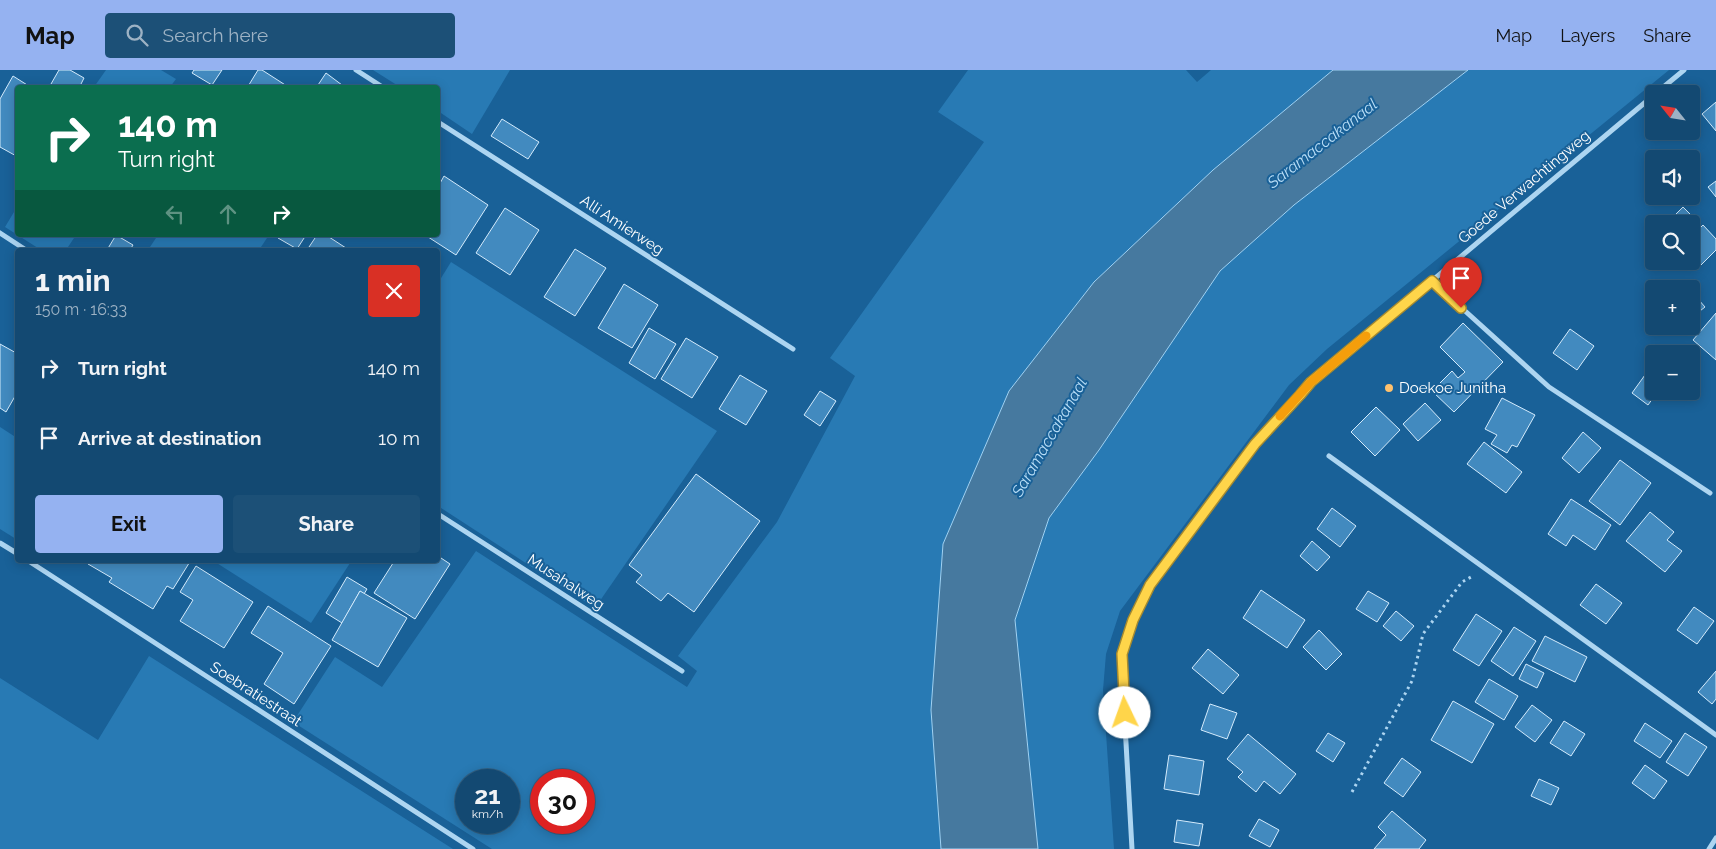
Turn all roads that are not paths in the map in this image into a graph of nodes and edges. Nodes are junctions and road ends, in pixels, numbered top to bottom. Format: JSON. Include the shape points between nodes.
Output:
{"nodes":[{"id":1,"x":356,"y":70,"type":"edge"},
{"id":2,"x":1684,"y":70,"type":"edge"},
{"id":3,"x":379,"y":85,"type":"edge"},
{"id":4,"x":1666,"y":85,"type":"edge"},
{"id":5,"x":1645,"y":102,"type":"edge"},
{"id":6,"x":440,"y":123,"type":"edge"},
{"id":7,"x":0,"y":233,"type":"edge"},
{"id":8,"x":23,"y":248,"type":"edge"},
{"id":9,"x":1432,"y":281,"type":"junction"},
{"id":10,"x":793,"y":349,"type":"dead end"},
{"id":11,"x":1329,"y":456,"type":"dead end"},
{"id":12,"x":1710,"y":493,"type":"dead end"},
{"id":13,"x":440,"y":515,"type":"edge"},
{"id":14,"x":0,"y":543,"type":"edge"},
{"id":15,"x":15,"y":552,"type":"edge"},
{"id":16,"x":31,"y":563,"type":"edge"},
{"id":17,"x":682,"y":671,"type":"dead end"},
{"id":18,"x":1716,"y":735,"type":"edge"},
{"id":19,"x":1716,"y":838,"type":"edge"},
{"id":20,"x":473,"y":849,"type":"edge"},
{"id":21,"x":1132,"y":849,"type":"edge"},
{"id":22,"x":1709,"y":849,"type":"edge"}],
"edges":[{"from":1,"to":3,"type":"street"},
{"from":2,"to":4,"type":"street","name":"Goede Verwachtingweg"},
{"from":5,"to":9,"type":"street","name":"Goede Verwachtingweg"},
{"from":6,"to":10,"type":"street","name":"Alli Amierweg"},
{"from":7,"to":8,"type":"street"},
{"from":9,"to":12,"type":"street","via":[[1549,387]]},
{"from":9,"to":21,"type":"street","name":"Goede Verwachtingweg","via":[[1311,382],[1255,444],[1150,585],[1133,620],[1122,654]]},
{"from":11,"to":18,"type":"street"},
{"from":13,"to":17,"type":"street","name":"Musahalweg"},
{"from":14,"to":15,"type":"street"},
{"from":16,"to":20,"type":"street","name":"Soebratiestraat"},
{"from":19,"to":22,"type":"street"}]}
